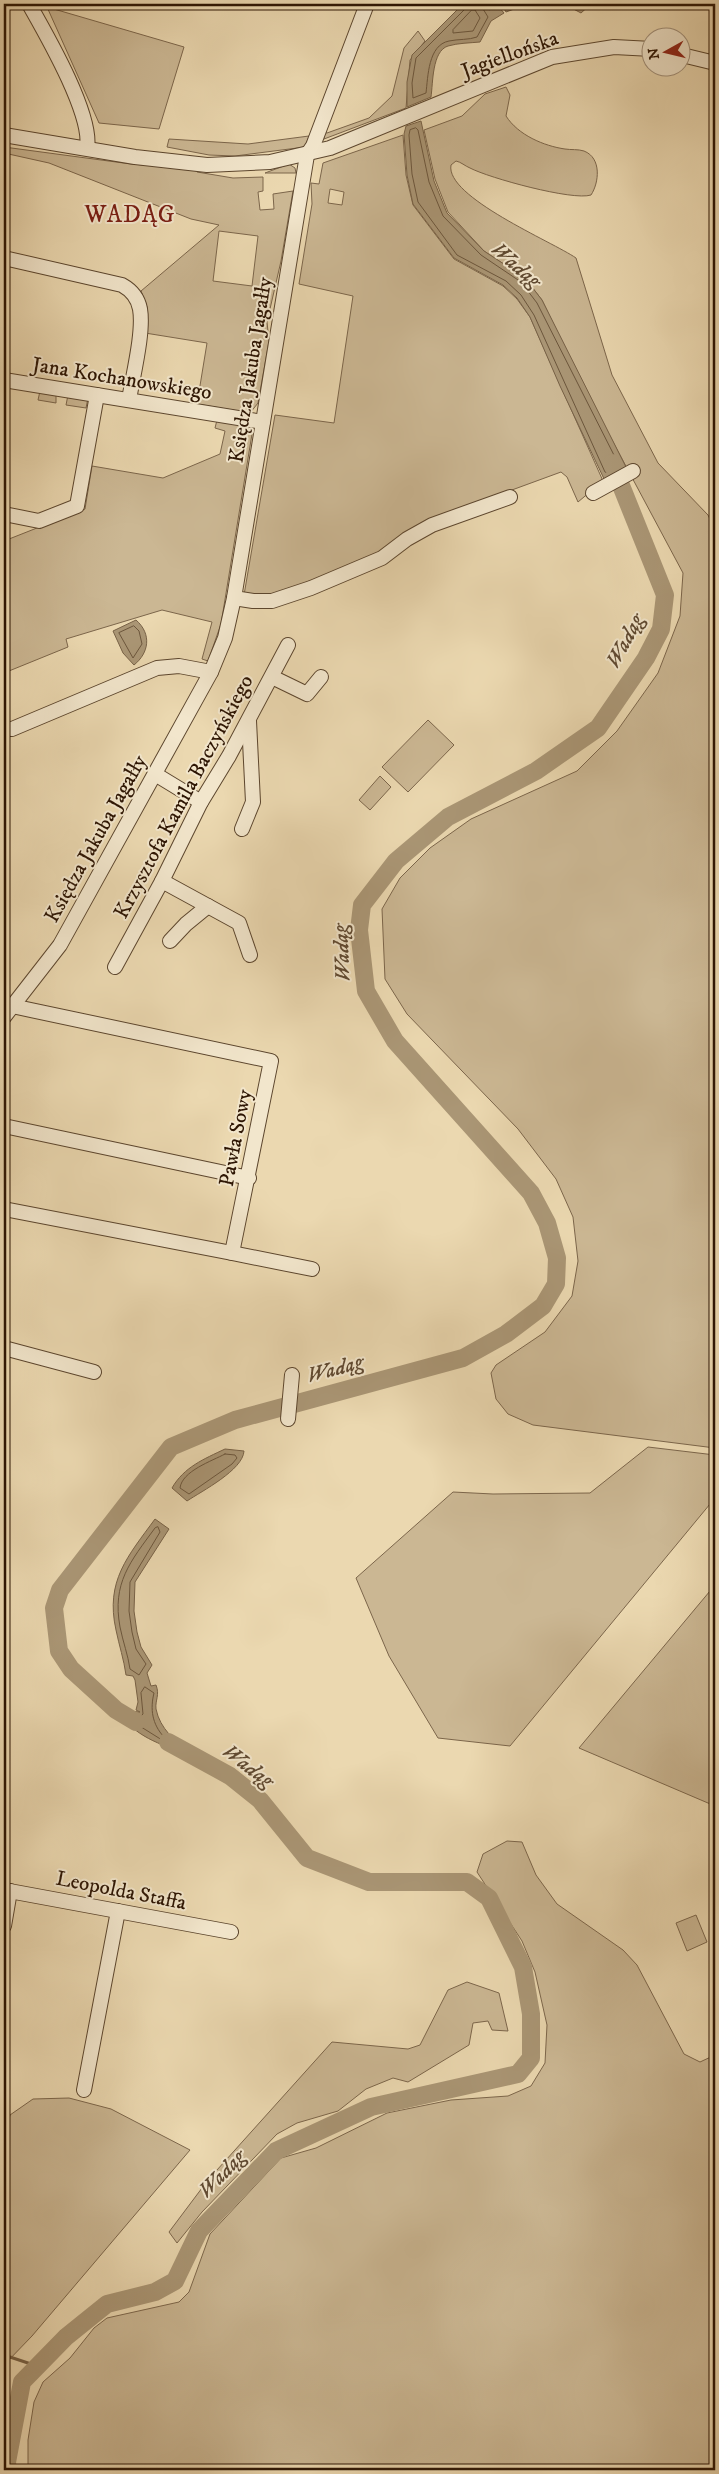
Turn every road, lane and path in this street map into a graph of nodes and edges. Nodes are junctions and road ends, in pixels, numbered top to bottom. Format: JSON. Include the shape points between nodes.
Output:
{"nodes":[{"id":1,"x":29,"y":4,"type":"edge"},
{"id":2,"x":367,"y":4,"type":"edge"},
{"id":3,"x":642,"y":48,"type":"edge"},
{"id":4,"x":692,"y":57,"type":"edge"},
{"id":5,"x":715,"y":63,"type":"edge"},
{"id":6,"x":4,"y":135,"type":"edge"},
{"id":7,"x":87,"y":148,"type":"junction"},
{"id":8,"x":308,"y":155,"type":"junction"},
{"id":9,"x":4,"y":258,"type":"edge"},
{"id":10,"x":4,"y":380,"type":"edge"},
{"id":11,"x":97,"y":395,"type":"junction"},
{"id":12,"x":129,"y":400,"type":"junction"},
{"id":13,"x":263,"y":422,"type":"junction"},
{"id":14,"x":633,"y":471,"type":"dead end"},
{"id":15,"x":594,"y":493,"type":"dead end"},
{"id":16,"x":510,"y":496,"type":"dead end"},
{"id":17,"x":4,"y":514,"type":"edge"},
{"id":18,"x":234,"y":598,"type":"junction"},
{"id":19,"x":288,"y":645,"type":"dead end"},
{"id":20,"x":211,"y":672,"type":"junction"},
{"id":21,"x":272,"y":676,"type":"junction"},
{"id":22,"x":321,"y":677,"type":"dead end"},
{"id":23,"x":249,"y":720,"type":"junction"},
{"id":24,"x":12,"y":729,"type":"dead end"},
{"id":25,"x":230,"y":756,"type":"junction"},
{"id":26,"x":251,"y":762,"type":"junction"},
{"id":27,"x":155,"y":774,"type":"junction"},
{"id":28,"x":201,"y":802,"type":"junction"},
{"id":29,"x":242,"y":829,"type":"dead end"},
{"id":30,"x":162,"y":881,"type":"junction"},
{"id":31,"x":208,"y":906,"type":"junction"},
{"id":32,"x":170,"y":941,"type":"dead end"},
{"id":33,"x":250,"y":955,"type":"dead end"},
{"id":34,"x":115,"y":968,"type":"dead end"},
{"id":35,"x":8,"y":1011,"type":"edge"},
{"id":36,"x":4,"y":1126,"type":"edge"},
{"id":37,"x":249,"y":1178,"type":"junction"},
{"id":38,"x":4,"y":1209,"type":"edge"},
{"id":39,"x":232,"y":1253,"type":"junction"},
{"id":40,"x":312,"y":1269,"type":"dead end"},
{"id":41,"x":4,"y":1348,"type":"edge"},
{"id":42,"x":94,"y":1372,"type":"dead end"},
{"id":43,"x":292,"y":1375,"type":"dead end"},
{"id":44,"x":288,"y":1419,"type":"dead end"},
{"id":45,"x":7,"y":1890,"type":"edge"},
{"id":46,"x":118,"y":1911,"type":"junction"},
{"id":47,"x":4,"y":1926,"type":"edge"},
{"id":48,"x":231,"y":1932,"type":"dead end"},
{"id":49,"x":84,"y":2090,"type":"dead end"}],
"edges":[{"from":1,"to":7,"type":"street","via":[[65,70],[85,126]]},
{"from":2,"to":8,"type":"street","name":"Księdza Jakuba Jagałły"},
{"from":3,"to":8,"type":"street","name":"Jagiellońska","via":[[614,47],[552,58]]},
{"from":4,"to":5,"type":"street"},
{"from":6,"to":7,"type":"street"},
{"from":7,"to":8,"type":"street","via":[[207,165],[260,163]]},
{"from":8,"to":13,"type":"street","name":"Księdza Jakuba Jagałły"},
{"from":9,"to":12,"type":"street","via":[[122,284],[128,289],[140,308]]},
{"from":10,"to":11,"type":"street","name":"Jana Kochanowskiego"},
{"from":11,"to":12,"type":"street","name":"Jana Kochanowskiego"},
{"from":11,"to":17,"type":"street","via":[[76,506],[39,521]]},
{"from":12,"to":13,"type":"street","name":"Jana Kochanowskiego"},
{"from":13,"to":18,"type":"street","name":"Księdza Jakuba Jagałły"},
{"from":14,"to":15,"type":"street"},
{"from":16,"to":18,"type":"street","via":[[432,525],[382,558],[312,588],[272,601]]},
{"from":18,"to":20,"type":"street","name":"Księdza Jakuba Jagałły","via":[[225,638]]},
{"from":19,"to":21,"type":"street","name":"Krzysztofa Kamila Baczyńskiego"},
{"from":20,"to":24,"type":"street","via":[[178,666],[157,668]]},
{"from":20,"to":27,"type":"street","name":"Księdza Jakuba Jagałły"},
{"from":21,"to":22,"type":"street","via":[[307,694]]},
{"from":21,"to":23,"type":"street","name":"Krzysztofa Kamila Baczyńskiego"},
{"from":23,"to":25,"type":"street","name":"Krzysztofa Kamila Baczyńskiego"},
{"from":23,"to":26,"type":"street"},
{"from":25,"to":26,"type":"street"},
{"from":25,"to":28,"type":"street","name":"Krzysztofa Kamila Baczyńskiego"},
{"from":26,"to":29,"type":"street","via":[[253,802]]},
{"from":27,"to":28,"type":"street"},
{"from":27,"to":35,"type":"street","name":"Księdza Jakuba Jagałły","via":[[60,945]]},
{"from":28,"to":30,"type":"street","name":"Krzysztofa Kamila Baczyńskiego"},
{"from":30,"to":31,"type":"street"},
{"from":30,"to":34,"type":"street","name":"Krzysztofa Kamila Baczyńskiego"},
{"from":31,"to":32,"type":"street"},
{"from":31,"to":33,"type":"street","via":[[239,923]]},
{"from":35,"to":37,"type":"street","name":"Pawła Sowy","via":[[272,1061]]},
{"from":36,"to":37,"type":"street"},
{"from":37,"to":39,"type":"street","name":"Pawła Sowy"},
{"from":38,"to":39,"type":"street"},
{"from":39,"to":40,"type":"street"},
{"from":41,"to":42,"type":"street"},
{"from":43,"to":44,"type":"street"},
{"from":45,"to":46,"type":"street","name":"Leopolda Staffa"},
{"from":45,"to":47,"type":"street"},
{"from":46,"to":48,"type":"street","name":"Leopolda Staffa"},
{"from":46,"to":49,"type":"street"}]}
